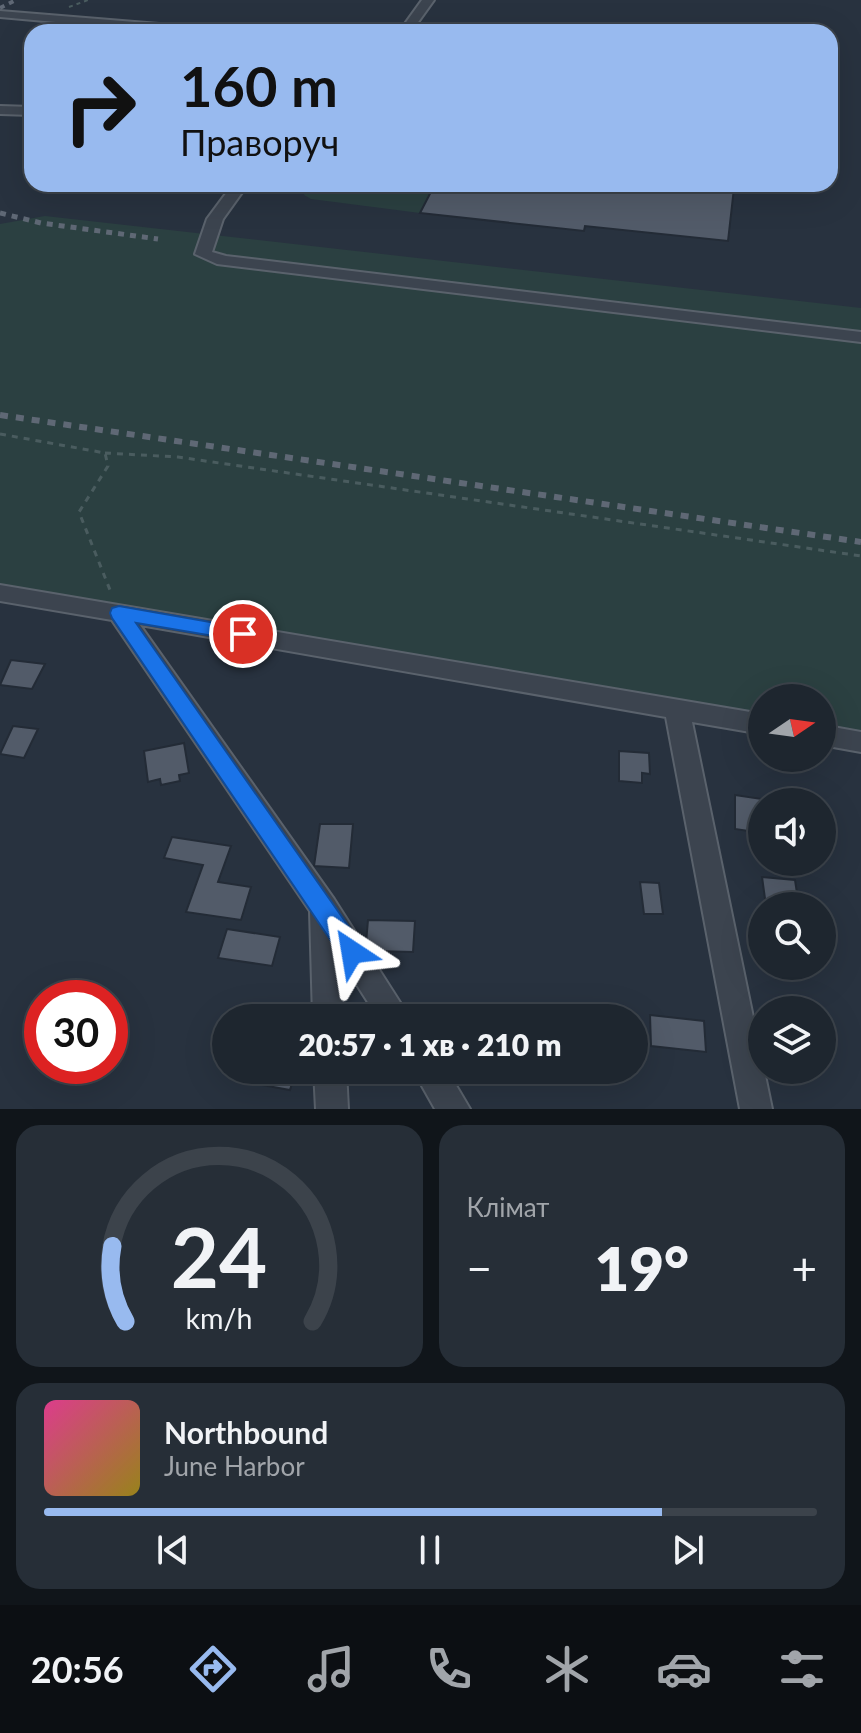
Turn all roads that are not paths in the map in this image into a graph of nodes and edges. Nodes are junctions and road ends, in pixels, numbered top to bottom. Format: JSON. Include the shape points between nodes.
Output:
{"nodes":[{"id":1,"x":428,"y":0,"type":"edge"},
{"id":2,"x":0,"y":14,"type":"edge"},
{"id":3,"x":116,"y":24,"type":"edge"},
{"id":4,"x":411,"y":24,"type":"edge"},
{"id":5,"x":0,"y":110,"type":"edge"},
{"id":6,"x":24,"y":111,"type":"edge"},
{"id":7,"x":235,"y":192,"type":"edge"},
{"id":8,"x":861,"y":337,"type":"edge"},
{"id":9,"x":0,"y":593,"type":"edge"},
{"id":10,"x":119,"y":613,"type":"junction"},
{"id":11,"x":677,"y":709,"type":"junction"},
{"id":12,"x":748,"y":722,"type":"edge"},
{"id":13,"x":836,"y":738,"type":"edge"},
{"id":14,"x":861,"y":742,"type":"edge"},
{"id":15,"x":324,"y":908,"type":"junction"},
{"id":16,"x":327,"y":1004,"type":"edge"},
{"id":17,"x":386,"y":1004,"type":"edge"},
{"id":18,"x":331,"y":1084,"type":"edge"},
{"id":19,"x":438,"y":1084,"type":"edge"},
{"id":20,"x":332,"y":1109,"type":"edge"},
{"id":21,"x":454,"y":1109,"type":"edge"},
{"id":22,"x":756,"y":1109,"type":"edge"}],
"edges":[{"from":1,"to":4,"type":"street"},
{"from":2,"to":3,"type":"street"},
{"from":5,"to":6,"type":"street"},
{"from":7,"to":8,"type":"street","via":[[215,219],[203,254],[223,261]]},
{"from":9,"to":10,"type":"street"},
{"from":10,"to":11,"type":"street"},
{"from":10,"to":15,"type":"street"},
{"from":11,"to":12,"type":"street"},
{"from":11,"to":22,"type":"street"},
{"from":13,"to":14,"type":"street"},
{"from":15,"to":16,"type":"street"},
{"from":15,"to":17,"type":"street"},
{"from":18,"to":20,"type":"street"},
{"from":19,"to":21,"type":"street"}]}
